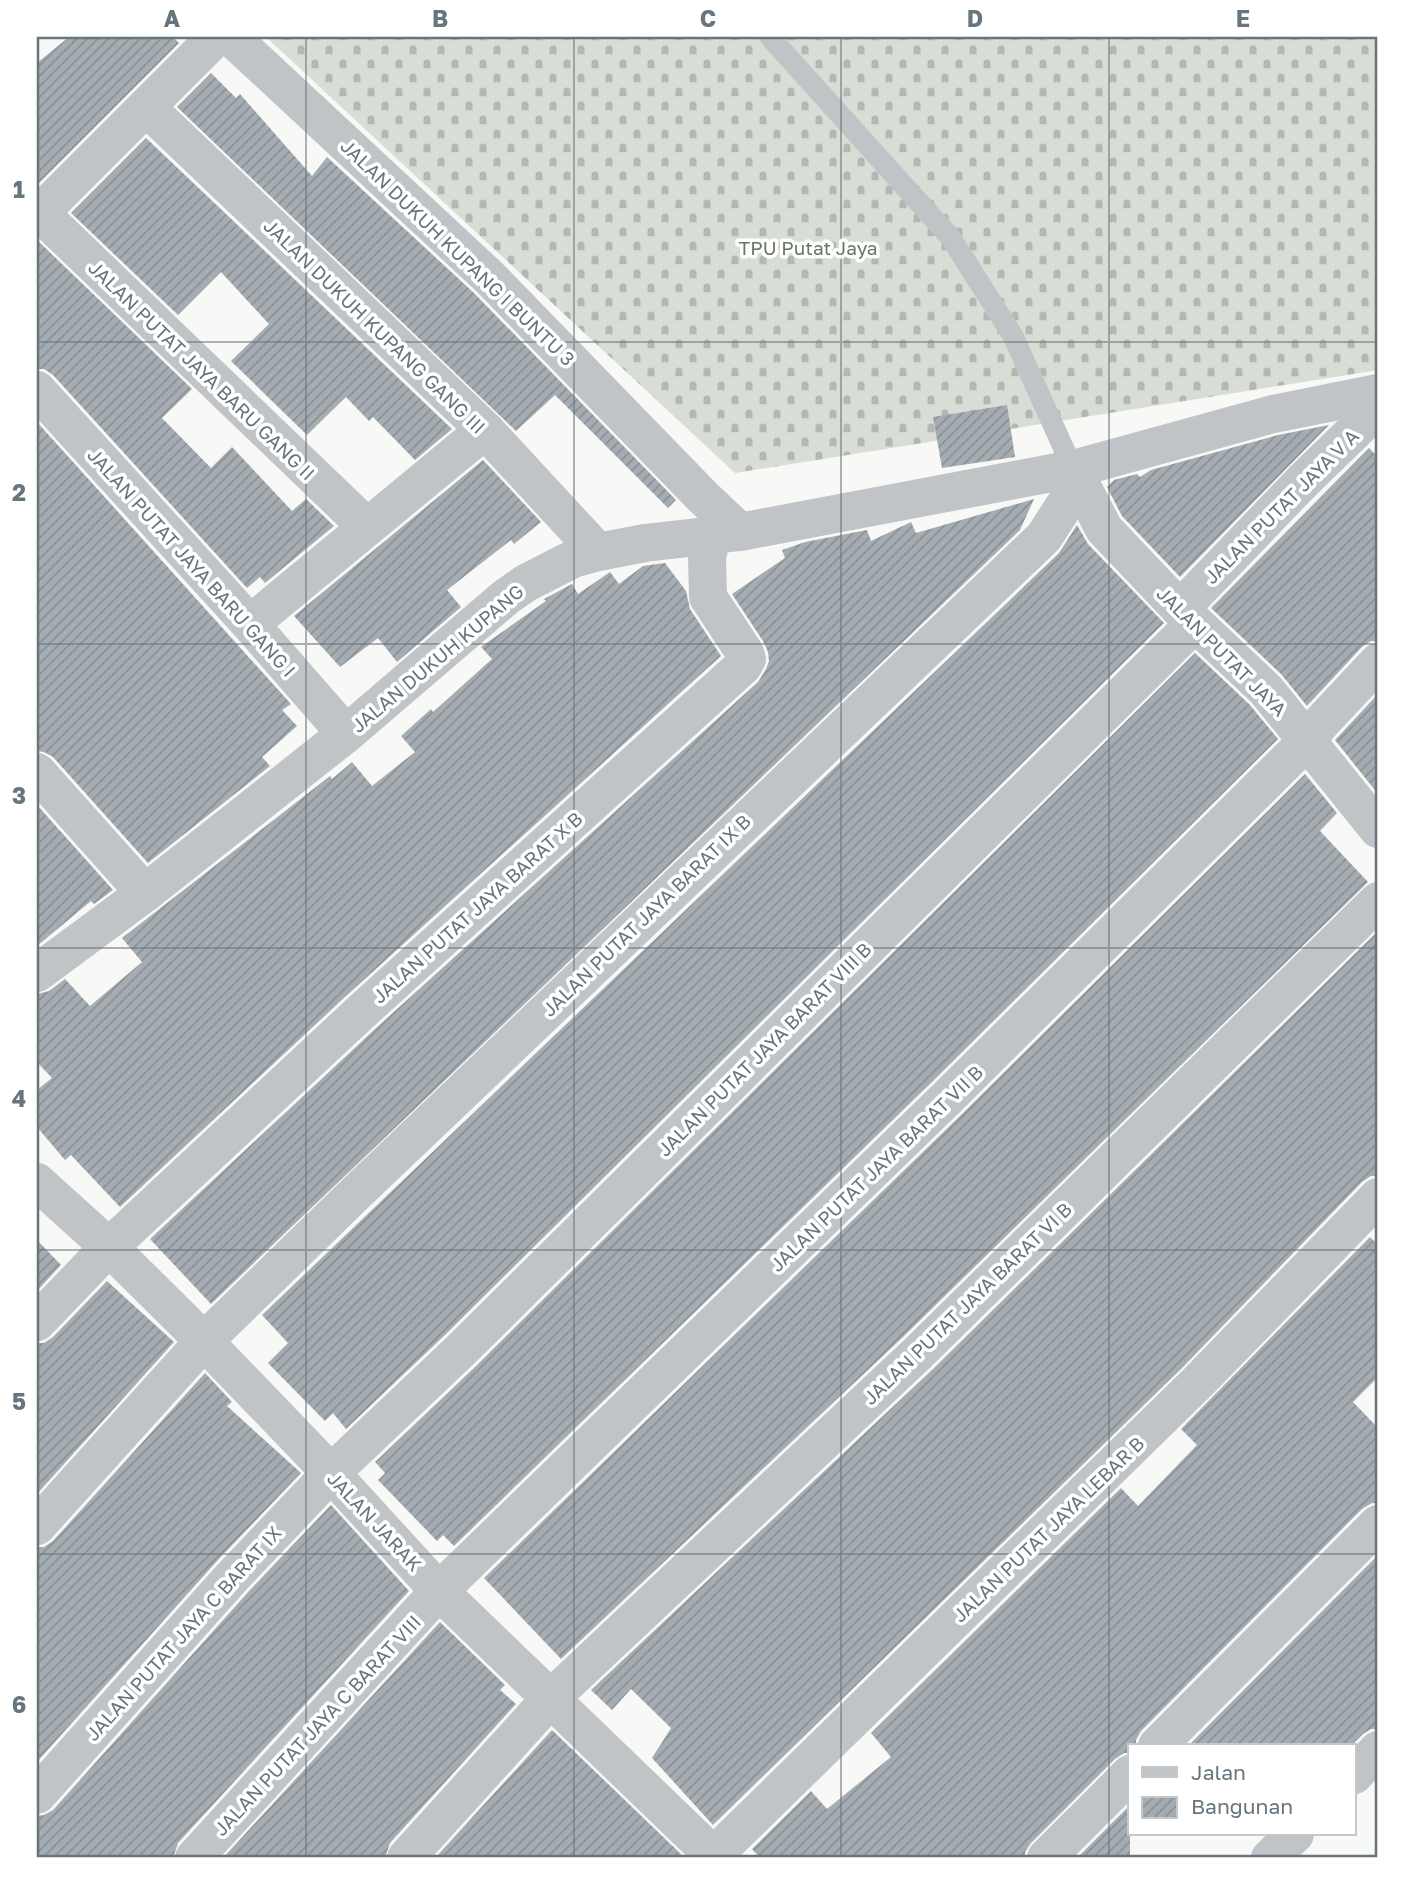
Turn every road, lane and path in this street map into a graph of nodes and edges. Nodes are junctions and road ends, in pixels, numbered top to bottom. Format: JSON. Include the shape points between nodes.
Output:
{"nodes":[{"id":1,"x":216,"y":37,"type":"edge"},
{"id":2,"x":231,"y":37,"type":"edge"},
{"id":3,"x":770,"y":37,"type":"edge"},
{"id":4,"x":146,"y":107,"type":"junction"},
{"id":5,"x":38,"y":214,"type":"edge"},
{"id":6,"x":37,"y":390,"type":"edge"},
{"id":7,"x":1378,"y":393,"type":"edge"},
{"id":8,"x":1378,"y":400,"type":"edge"},
{"id":9,"x":485,"y":430,"type":"junction"},
{"id":10,"x":1076,"y":475,"type":"junction"},
{"id":11,"x":366,"y":526,"type":"junction"},
{"id":12,"x":726,"y":534,"type":"junction"},
{"id":13,"x":598,"y":552,"type":"junction"},
{"id":14,"x":1188,"y":616,"type":"junction"},
{"id":15,"x":250,"y":624,"type":"junction"},
{"id":16,"x":1378,"y":662,"type":"edge"},
{"id":17,"x":345,"y":734,"type":"junction"},
{"id":18,"x":1308,"y":740,"type":"junction"},
{"id":19,"x":37,"y":772,"type":"edge"},
{"id":20,"x":1378,"y":829,"type":"edge"},
{"id":21,"x":145,"y":893,"type":"junction"},
{"id":22,"x":1378,"y":901,"type":"edge"},
{"id":23,"x":37,"y":974,"type":"edge"},
{"id":24,"x":37,"y":1182,"type":"edge"},
{"id":25,"x":1378,"y":1197,"type":"edge"},
{"id":26,"x":109,"y":1247,"type":"junction"},
{"id":27,"x":37,"y":1322,"type":"edge"},
{"id":28,"x":204,"y":1341,"type":"junction"},
{"id":29,"x":331,"y":1474,"type":"junction"},
{"id":30,"x":1378,"y":1524,"type":"edge"},
{"id":31,"x":37,"y":1526,"type":"edge"},
{"id":32,"x":439,"y":1591,"type":"junction"},
{"id":33,"x":550,"y":1699,"type":"junction"},
{"id":34,"x":1159,"y":1744,"type":"edge"},
{"id":35,"x":1378,"y":1750,"type":"edge"},
{"id":36,"x":1356,"y":1774,"type":"edge"},
{"id":37,"x":1128,"y":1776,"type":"edge"},
{"id":38,"x":37,"y":1795,"type":"edge"},
{"id":39,"x":1293,"y":1836,"type":"edge"},
{"id":40,"x":194,"y":1858,"type":"edge"},
{"id":41,"x":406,"y":1858,"type":"edge"},
{"id":42,"x":713,"y":1858,"type":"edge"},
{"id":43,"x":1046,"y":1858,"type":"edge"},
{"id":44,"x":1270,"y":1858,"type":"edge"}],
"edges":[{"from":1,"to":4,"type":"street"},
{"from":2,"to":12,"type":"street","name":"JALAN DUKUH KUPANG I BUNTU 3","via":[[489,277],[703,496]]},
{"from":3,"to":10,"type":"lane","via":[[951,238],[1013,336]]},
{"from":4,"to":5,"type":"street"},
{"from":4,"to":9,"type":"street","name":"JALAN DUKUH KUPANG GANG III"},
{"from":5,"to":11,"type":"street","name":"JALAN PUTAT JAYA BARU GANG II"},
{"from":6,"to":15,"type":"street","name":"JALAN PUTAT JAYA BARU GANG I"},
{"from":7,"to":10,"type":"street","name":"JALAN DUKUH KUPANG","via":[[1273,414]]},
{"from":8,"to":14,"type":"street","name":"JALAN PUTAT JAYA V A","via":[[1371,415],[1283,501]]},
{"from":9,"to":11,"type":"street"},
{"from":9,"to":13,"type":"street","name":"JALAN DUKUH KUPANG GANG III"},
{"from":10,"to":12,"type":"street","name":"JALAN DUKUH KUPANG"},
{"from":10,"to":14,"type":"street","name":"JALAN PUTAT JAYA","via":[[1104,529]]},
{"from":10,"to":28,"type":"street","name":"JALAN PUTAT JAYA BARAT IX B","via":[[1044,537]]},
{"from":11,"to":15,"type":"street"},
{"from":12,"to":13,"type":"street","name":"JALAN DUKUH KUPANG"},
{"from":12,"to":26,"type":"street","name":"JALAN PUTAT JAYA BARAT X B","via":[[707,556],[708,597],[745,653],[743,666]]},
{"from":13,"to":17,"type":"street","name":"JALAN DUKUH KUPANG","via":[[573,559],[506,597]]},
{"from":14,"to":18,"type":"street","name":"JALAN PUTAT JAYA","via":[[1265,690]]},
{"from":14,"to":29,"type":"street","name":"JALAN PUTAT JAYA BARAT VIII B","via":[[471,1340]]},
{"from":15,"to":17,"type":"street","name":"JALAN PUTAT JAYA BARU GANG I"},
{"from":16,"to":18,"type":"street","name":"JALAN PUTAT JAYA BARAT VII B"},
{"from":17,"to":21,"type":"street","name":"JALAN DUKUH KUPANG"},
{"from":18,"to":20,"type":"street","name":"JALAN PUTAT JAYA"},
{"from":18,"to":32,"type":"street","name":"JALAN PUTAT JAYA BARAT VII B"},
{"from":19,"to":21,"type":"street"},
{"from":21,"to":23,"type":"street","name":"JALAN DUKUH KUPANG"},
{"from":22,"to":33,"type":"street","name":"JALAN PUTAT JAYA BARAT VI B","via":[[918,1353]]},
{"from":24,"to":26,"type":"street","name":"JALAN JARAK"},
{"from":25,"to":42,"type":"street","name":"JALAN PUTAT JAYA LEBAR B","via":[[1188,1392]]},
{"from":26,"to":27,"type":"street","name":"JALAN PUTAT JAYA BARAT X B"},
{"from":26,"to":28,"type":"street","name":"JALAN JARAK"},
{"from":28,"to":29,"type":"street","name":"JALAN JARAK"},
{"from":28,"to":31,"type":"street","name":"JALAN PUTAT JAYA BARAT IX B"},
{"from":29,"to":32,"type":"street","name":"JALAN JARAK"},
{"from":29,"to":38,"type":"street","name":"JALAN PUTAT JAYA C BARAT IX"},
{"from":30,"to":34,"type":"street"},
{"from":32,"to":33,"type":"street","name":"JALAN JARAK"},
{"from":32,"to":40,"type":"street","name":"JALAN PUTAT JAYA C BARAT VIII"},
{"from":33,"to":41,"type":"street","name":"JALAN PUTAT JAYA BARAT VI B"},
{"from":33,"to":42,"type":"street","name":"JALAN JARAK"},
{"from":35,"to":36,"type":"street"},
{"from":37,"to":43,"type":"street"},
{"from":39,"to":44,"type":"street"}]}
